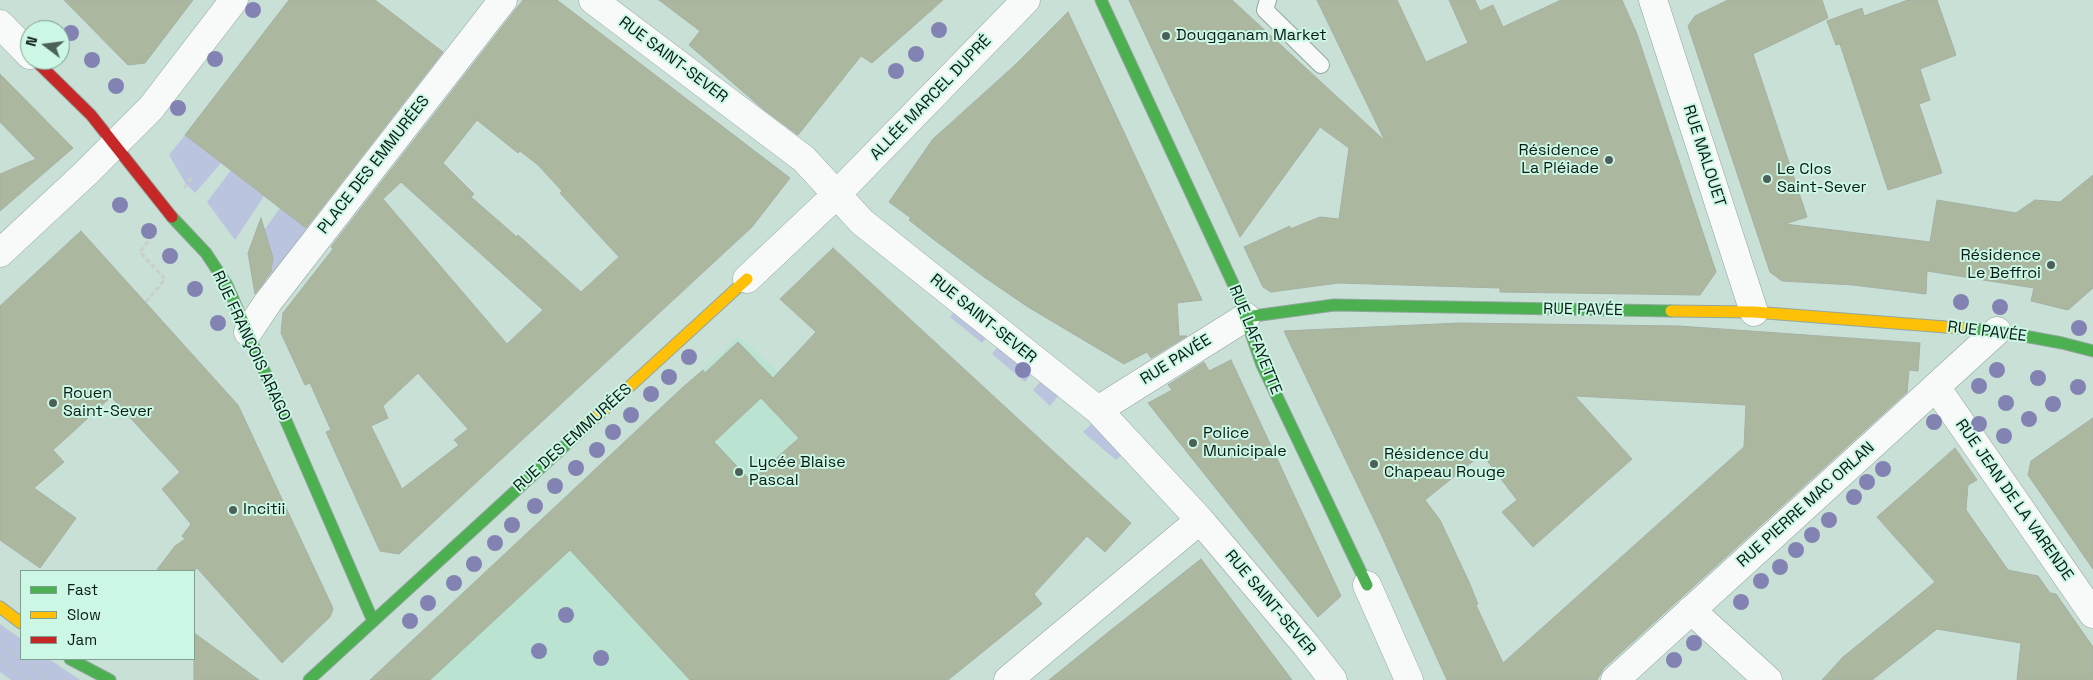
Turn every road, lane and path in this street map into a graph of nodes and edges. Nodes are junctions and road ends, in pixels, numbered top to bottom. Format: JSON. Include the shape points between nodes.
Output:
{"nodes":[{"id":1,"x":234,"y":0,"type":"edge"},
{"id":2,"x":503,"y":0,"type":"edge"},
{"id":3,"x":593,"y":0,"type":"edge"},
{"id":4,"x":1026,"y":0,"type":"edge"},
{"id":5,"x":1101,"y":0,"type":"edge"},
{"id":6,"x":1268,"y":0,"type":"edge"},
{"id":7,"x":1656,"y":1,"type":"edge"},
{"id":8,"x":0,"y":24,"type":"edge"},
{"id":9,"x":20,"y":45,"type":"edge"},
{"id":10,"x":1321,"y":65,"type":"dead end"},
{"id":11,"x":45,"y":70,"type":"edge"},
{"id":12,"x":115,"y":144,"type":"junction"},
{"id":13,"x":836,"y":195,"type":"junction"},
{"id":14,"x":0,"y":253,"type":"edge"},
{"id":15,"x":747,"y":279,"type":"joint"},
{"id":16,"x":1754,"y":312,"type":"junction"},
{"id":17,"x":1246,"y":317,"type":"junction"},
{"id":18,"x":1998,"y":331,"type":"junction"},
{"id":19,"x":248,"y":332,"type":"junction"},
{"id":20,"x":2093,"y":351,"type":"edge"},
{"id":21,"x":1936,"y":387,"type":"junction"},
{"id":22,"x":1098,"y":410,"type":"junction"},
{"id":23,"x":1200,"y":520,"type":"junction"},
{"id":24,"x":1367,"y":585,"type":"joint"},
{"id":25,"x":0,"y":607,"type":"edge"},
{"id":26,"x":1691,"y":610,"type":"junction"},
{"id":27,"x":2093,"y":614,"type":"edge"},
{"id":28,"x":374,"y":621,"type":"junction"},
{"id":29,"x":20,"y":622,"type":"edge"},
{"id":30,"x":72,"y":660,"type":"edge"},
{"id":31,"x":110,"y":680,"type":"edge"},
{"id":32,"x":309,"y":680,"type":"edge"},
{"id":33,"x":1008,"y":680,"type":"edge"},
{"id":34,"x":1333,"y":680,"type":"edge"},
{"id":35,"x":1409,"y":680,"type":"edge"},
{"id":36,"x":1615,"y":680,"type":"edge"},
{"id":37,"x":1768,"y":680,"type":"edge"}],
"edges":[{"from":1,"to":12,"type":"street","via":[[151,108]]},
{"from":2,"to":19,"type":"street","name":"PLACE DES EMMURÉES"},
{"from":3,"to":13,"type":"street","name":"RUE SAINT-SEVER","via":[[804,159]]},
{"from":4,"to":13,"type":"street","name":"ALLÉE MARCEL DUPRÉ"},
{"from":5,"to":17,"type":"street","name":"RUE LAFAYETTE"},
{"from":6,"to":10,"type":"lane","via":[[1266,10]]},
{"from":7,"to":16,"type":"street","name":"RUE MALOUET"},
{"from":8,"to":9,"type":"street"},
{"from":11,"to":12,"type":"street","name":"RUE FRANÇOIS ARAGO"},
{"from":12,"to":14,"type":"street"},
{"from":12,"to":19,"type":"street","name":"RUE FRANÇOIS ARAGO","via":[[168,213],[206,253],[227,285]]},
{"from":13,"to":15,"type":"street","name":"RUE DES EMMURÉES"},
{"from":13,"to":22,"type":"street","name":"RUE SAINT-SEVER","via":[[862,222]]},
{"from":15,"to":28,"type":"street","name":"RUE DES EMMURÉES"},
{"from":16,"to":17,"type":"street","name":"RUE PAVÉE","via":[[1334,305]]},
{"from":16,"to":18,"type":"street","name":"RUE PAVÉE"},
{"from":17,"to":22,"type":"street","name":"RUE PAVÉE"},
{"from":17,"to":24,"type":"street","name":"RUE LAFAYETTE","via":[[1262,366]]},
{"from":18,"to":20,"type":"street","name":"RUE PAVÉE"},
{"from":18,"to":21,"type":"street","name":"RUE PIERRE MAC ORLAN"},
{"from":19,"to":28,"type":"street","name":"RUE FRANÇOIS ARAGO"},
{"from":21,"to":26,"type":"street","name":"RUE PIERRE MAC ORLAN"},
{"from":21,"to":27,"type":"street","name":"RUE JEAN DE LA VARENDE"},
{"from":22,"to":23,"type":"street","name":"RUE SAINT-SEVER"},
{"from":23,"to":33,"type":"street"},
{"from":23,"to":34,"type":"street","name":"RUE SAINT-SEVER"},
{"from":24,"to":35,"type":"street","name":"RUE LAFAYETTE"},
{"from":25,"to":29,"type":"street"},
{"from":26,"to":36,"type":"street","name":"RUE PIERRE MAC ORLAN"},
{"from":26,"to":37,"type":"street"},
{"from":28,"to":32,"type":"street","name":"RUE DES EMMURÉES"},
{"from":30,"to":31,"type":"street"}]}
